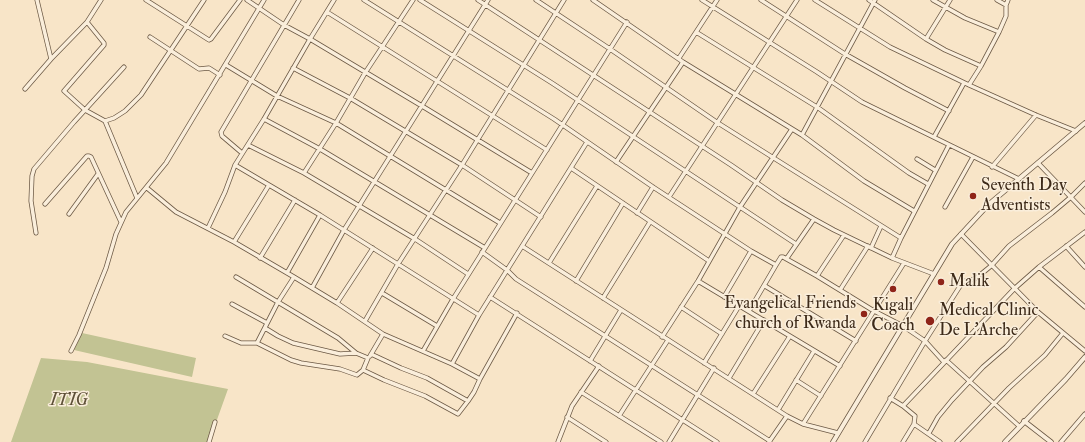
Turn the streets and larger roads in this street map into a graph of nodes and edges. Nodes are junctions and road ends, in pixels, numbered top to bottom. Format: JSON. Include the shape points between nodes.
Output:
{"nodes":[{"id":1,"x":37,"y":0,"type":"edge"},
{"id":2,"x":101,"y":0,"type":"edge"},
{"id":3,"x":146,"y":0,"type":"edge"},
{"id":4,"x":204,"y":0,"type":"edge"},
{"id":5,"x":240,"y":0,"type":"edge"},
{"id":6,"x":247,"y":0,"type":"edge"},
{"id":7,"x":264,"y":0,"type":"edge"},
{"id":8,"x":300,"y":0,"type":"edge"},
{"id":9,"x":334,"y":0,"type":"edge"},
{"id":10,"x":364,"y":0,"type":"edge"},
{"id":11,"x":413,"y":0,"type":"edge"},
{"id":12,"x":420,"y":0,"type":"edge"},
{"id":13,"x":478,"y":0,"type":"edge"},
{"id":14,"x":488,"y":0,"type":"edge"},
{"id":15,"x":536,"y":0,"type":"edge"},
{"id":16,"x":564,"y":0,"type":"edge"},
{"id":17,"x":593,"y":0,"type":"edge"},
{"id":18,"x":702,"y":0,"type":"edge"},
{"id":19,"x":717,"y":0,"type":"edge"},
{"id":20,"x":761,"y":0,"type":"edge"},
{"id":21,"x":797,"y":0,"type":"edge"},
{"id":22,"x":816,"y":0,"type":"edge"},
{"id":23,"x":869,"y":0,"type":"edge"},
{"id":24,"x":932,"y":0,"type":"edge"},
{"id":25,"x":950,"y":0,"type":"edge"},
{"id":26,"x":997,"y":0,"type":"edge"},
{"id":27,"x":1008,"y":0,"type":"edge"},
{"id":28,"x":874,"y":2,"type":"edge"},
{"id":29,"x":485,"y":5,"type":"junction"},
{"id":30,"x":1006,"y":5,"type":"junction"},
{"id":31,"x":712,"y":7,"type":"junction"},
{"id":32,"x":946,"y":8,"type":"junction"},
{"id":33,"x":259,"y":9,"type":"junction"},
{"id":34,"x":327,"y":12,"type":"junction"},
{"id":35,"x":556,"y":13,"type":"junction"},
{"id":36,"x":786,"y":16,"type":"junction"},
{"id":37,"x":87,"y":22,"type":"junction"},
{"id":38,"x":399,"y":22,"type":"junction"},
{"id":39,"x":627,"y":22,"type":"junction"},
{"id":40,"x":187,"y":26,"type":"junction"},
{"id":41,"x":284,"y":26,"type":"junction"},
{"id":42,"x":859,"y":28,"type":"junction"},
{"id":43,"x":469,"y":31,"type":"junction"},
{"id":44,"x":696,"y":32,"type":"junction"},
{"id":45,"x":999,"y":32,"type":"junction"},
{"id":46,"x":150,"y":37,"type":"dead end"},
{"id":47,"x":310,"y":39,"type":"junction"},
{"id":48,"x":926,"y":39,"type":"junction"},
{"id":49,"x":539,"y":40,"type":"junction"},
{"id":50,"x":769,"y":42,"type":"junction"},
{"id":51,"x":383,"y":47,"type":"junction"},
{"id":52,"x":610,"y":49,"type":"junction"},
{"id":53,"x":171,"y":50,"type":"junction"},
{"id":54,"x":845,"y":54,"type":"junction"},
{"id":55,"x":454,"y":56,"type":"junction"},
{"id":56,"x":679,"y":58,"type":"junction"},
{"id":57,"x":51,"y":59,"type":"junction"},
{"id":58,"x":683,"y":62,"type":"junction"},
{"id":59,"x":226,"y":65,"type":"junction"},
{"id":60,"x":523,"y":65,"type":"junction"},
{"id":61,"x":981,"y":66,"type":"junction"},
{"id":62,"x":753,"y":67,"type":"junction"},
{"id":63,"x":124,"y":68,"type":"dead end"},
{"id":64,"x":293,"y":68,"type":"junction"},
{"id":65,"x":366,"y":73,"type":"junction"},
{"id":66,"x":220,"y":75,"type":"junction"},
{"id":67,"x":594,"y":76,"type":"junction"},
{"id":68,"x":252,"y":80,"type":"junction"},
{"id":69,"x":438,"y":81,"type":"junction"},
{"id":70,"x":832,"y":81,"type":"junction"},
{"id":71,"x":964,"y":83,"type":"junction"},
{"id":72,"x":969,"y":86,"type":"junction"},
{"id":73,"x":666,"y":87,"type":"junction"},
{"id":74,"x":25,"y":89,"type":"dead end"},
{"id":75,"x":508,"y":90,"type":"junction"},
{"id":76,"x":736,"y":94,"type":"junction"},
{"id":77,"x":277,"y":96,"type":"junction"},
{"id":78,"x":350,"y":98,"type":"junction"},
{"id":79,"x":578,"y":100,"type":"junction"},
{"id":80,"x":422,"y":106,"type":"junction"},
{"id":81,"x":816,"y":107,"type":"junction"},
{"id":82,"x":85,"y":110,"type":"junction"},
{"id":83,"x":949,"y":110,"type":"junction"},
{"id":84,"x":650,"y":112,"type":"junction"},
{"id":85,"x":493,"y":116,"type":"junction"},
{"id":86,"x":1036,"y":116,"type":"junction"},
{"id":87,"x":264,"y":119,"type":"junction"},
{"id":88,"x":105,"y":121,"type":"junction"},
{"id":89,"x":336,"y":123,"type":"junction"},
{"id":90,"x":718,"y":123,"type":"junction"},
{"id":91,"x":1085,"y":123,"type":"edge"},
{"id":92,"x":561,"y":125,"type":"junction"},
{"id":93,"x":792,"y":129,"type":"junction"},
{"id":94,"x":406,"y":131,"type":"junction"},
{"id":95,"x":1076,"y":131,"type":"junction"},
{"id":96,"x":802,"y":135,"type":"junction"},
{"id":97,"x":633,"y":137,"type":"junction"},
{"id":98,"x":934,"y":137,"type":"junction"},
{"id":99,"x":477,"y":140,"type":"junction"},
{"id":100,"x":587,"y":142,"type":"junction"},
{"id":101,"x":949,"y":144,"type":"junction"},
{"id":102,"x":248,"y":145,"type":"junction"},
{"id":103,"x":703,"y":146,"type":"junction"},
{"id":104,"x":320,"y":149,"type":"junction"},
{"id":105,"x":547,"y":150,"type":"junction"},
{"id":106,"x":242,"y":153,"type":"junction"},
{"id":107,"x":390,"y":156,"type":"junction"},
{"id":108,"x":973,"y":156,"type":"junction"},
{"id":109,"x":773,"y":158,"type":"junction"},
{"id":110,"x":917,"y":159,"type":"dead end"},
{"id":111,"x":616,"y":162,"type":"junction"},
{"id":112,"x":1038,"y":162,"type":"junction"},
{"id":113,"x":235,"y":165,"type":"junction"},
{"id":114,"x":462,"y":165,"type":"junction"},
{"id":115,"x":992,"y":167,"type":"junction"},
{"id":116,"x":571,"y":168,"type":"junction"},
{"id":117,"x":936,"y":170,"type":"junction"},
{"id":118,"x":686,"y":171,"type":"junction"},
{"id":119,"x":304,"y":173,"type":"junction"},
{"id":120,"x":532,"y":173,"type":"junction"},
{"id":121,"x":98,"y":174,"type":"junction"},
{"id":122,"x":1019,"y":179,"type":"junction"},
{"id":123,"x":374,"y":182,"type":"junction"},
{"id":124,"x":757,"y":182,"type":"junction"},
{"id":125,"x":1085,"y":183,"type":"edge"},
{"id":126,"x":928,"y":184,"type":"junction"},
{"id":127,"x":269,"y":185,"type":"junction"},
{"id":128,"x":597,"y":186,"type":"junction"},
{"id":129,"x":653,"y":187,"type":"junction"},
{"id":130,"x":147,"y":188,"type":"junction"},
{"id":131,"x":446,"y":190,"type":"junction"},
{"id":132,"x":1071,"y":197,"type":"junction"},
{"id":133,"x":137,"y":198,"type":"junction"},
{"id":134,"x":669,"y":198,"type":"junction"},
{"id":135,"x":295,"y":200,"type":"junction"},
{"id":136,"x":515,"y":200,"type":"junction"},
{"id":137,"x":623,"y":203,"type":"junction"},
{"id":138,"x":45,"y":204,"type":"dead end"},
{"id":139,"x":359,"y":205,"type":"junction"},
{"id":140,"x":740,"y":207,"type":"junction"},
{"id":141,"x":944,"y":207,"type":"dead end"},
{"id":142,"x":914,"y":211,"type":"junction"},
{"id":143,"x":1085,"y":212,"type":"edge"},
{"id":144,"x":637,"y":213,"type":"junction"},
{"id":145,"x":70,"y":214,"type":"dead end"},
{"id":146,"x":320,"y":215,"type":"junction"},
{"id":147,"x":430,"y":215,"type":"junction"},
{"id":148,"x":541,"y":217,"type":"junction"},
{"id":149,"x":814,"y":219,"type":"junction"},
{"id":150,"x":121,"y":222,"type":"junction"},
{"id":151,"x":650,"y":222,"type":"junction"},
{"id":152,"x":500,"y":224,"type":"junction"},
{"id":153,"x":882,"y":226,"type":"junction"},
{"id":154,"x":208,"y":228,"type":"junction"},
{"id":155,"x":344,"y":230,"type":"junction"},
{"id":156,"x":1085,"y":232,"type":"edge"},
{"id":157,"x":36,"y":233,"type":"dead end"},
{"id":158,"x":724,"y":234,"type":"junction"},
{"id":159,"x":961,"y":234,"type":"junction"},
{"id":160,"x":844,"y":235,"type":"junction"},
{"id":161,"x":901,"y":238,"type":"junction"},
{"id":162,"x":414,"y":239,"type":"junction"},
{"id":163,"x":234,"y":242,"type":"junction"},
{"id":164,"x":796,"y":244,"type":"junction"},
{"id":165,"x":522,"y":246,"type":"junction"},
{"id":166,"x":1066,"y":246,"type":"junction"},
{"id":167,"x":869,"y":247,"type":"junction"},
{"id":168,"x":373,"y":248,"type":"junction"},
{"id":169,"x":483,"y":250,"type":"junction"},
{"id":170,"x":751,"y":252,"type":"junction"},
{"id":171,"x":260,"y":258,"type":"junction"},
{"id":172,"x":787,"y":258,"type":"junction"},
{"id":173,"x":892,"y":258,"type":"junction"},
{"id":174,"x":709,"y":261,"type":"junction"},
{"id":175,"x":549,"y":263,"type":"junction"},
{"id":176,"x":904,"y":263,"type":"junction"},
{"id":177,"x":398,"y":264,"type":"junction"},
{"id":178,"x":776,"y":265,"type":"junction"},
{"id":179,"x":991,"y":266,"type":"junction"},
{"id":180,"x":1039,"y":267,"type":"junction"},
{"id":181,"x":1085,"y":267,"type":"edge"},
{"id":182,"x":508,"y":270,"type":"junction"},
{"id":183,"x":286,"y":273,"type":"junction"},
{"id":184,"x":468,"y":274,"type":"junction"},
{"id":185,"x":934,"y":274,"type":"junction"},
{"id":186,"x":817,"y":276,"type":"junction"},
{"id":187,"x":294,"y":277,"type":"junction"},
{"id":188,"x":236,"y":278,"type":"dead end"},
{"id":189,"x":576,"y":281,"type":"junction"},
{"id":190,"x":698,"y":281,"type":"junction"},
{"id":191,"x":765,"y":286,"type":"junction"},
{"id":192,"x":312,"y":288,"type":"junction"},
{"id":193,"x":1014,"y":289,"type":"junction"},
{"id":194,"x":840,"y":290,"type":"junction"},
{"id":195,"x":382,"y":293,"type":"junction"},
{"id":196,"x":490,"y":297,"type":"junction"},
{"id":197,"x":724,"y":297,"type":"junction"},
{"id":198,"x":603,"y":298,"type":"junction"},
{"id":199,"x":453,"y":299,"type":"junction"},
{"id":200,"x":278,"y":302,"type":"junction"},
{"id":201,"x":337,"y":303,"type":"junction"},
{"id":202,"x":232,"y":304,"type":"dead end"},
{"id":203,"x":739,"y":306,"type":"junction"},
{"id":204,"x":1085,"y":307,"type":"edge"},
{"id":205,"x":681,"y":308,"type":"junction"},
{"id":206,"x":621,"y":310,"type":"junction"},
{"id":207,"x":749,"y":311,"type":"junction"},
{"id":208,"x":874,"y":311,"type":"junction"},
{"id":209,"x":1038,"y":312,"type":"junction"},
{"id":210,"x":517,"y":313,"type":"junction"},
{"id":211,"x":479,"y":315,"type":"junction"},
{"id":212,"x":764,"y":320,"type":"junction"},
{"id":213,"x":365,"y":321,"type":"junction"},
{"id":214,"x":268,"y":323,"type":"junction"},
{"id":215,"x":437,"y":326,"type":"junction"},
{"id":216,"x":903,"y":326,"type":"junction"},
{"id":217,"x":265,"y":328,"type":"junction"},
{"id":218,"x":1063,"y":333,"type":"junction"},
{"id":219,"x":383,"y":334,"type":"junction"},
{"id":220,"x":722,"y":334,"type":"junction"},
{"id":221,"x":225,"y":336,"type":"dead end"},
{"id":222,"x":662,"y":336,"type":"junction"},
{"id":223,"x":790,"y":336,"type":"junction"},
{"id":224,"x":606,"y":337,"type":"junction"},
{"id":225,"x":668,"y":340,"type":"junction"},
{"id":226,"x":856,"y":341,"type":"junction"},
{"id":227,"x":925,"y":341,"type":"junction"},
{"id":228,"x":257,"y":343,"type":"junction"},
{"id":229,"x":71,"y":351,"type":"dead end"},
{"id":230,"x":423,"y":351,"type":"junction"},
{"id":231,"x":814,"y":351,"type":"junction"},
{"id":232,"x":1085,"y":351,"type":"edge"},
{"id":233,"x":356,"y":353,"type":"junction"},
{"id":234,"x":371,"y":354,"type":"junction"},
{"id":235,"x":1085,"y":357,"type":"edge"},
{"id":236,"x":368,"y":358,"type":"junction"},
{"id":237,"x":590,"y":361,"type":"junction"},
{"id":238,"x":945,"y":361,"type":"junction"},
{"id":239,"x":704,"y":362,"type":"junction"},
{"id":240,"x":452,"y":364,"type":"junction"},
{"id":241,"x":599,"y":366,"type":"junction"},
{"id":242,"x":652,"y":366,"type":"junction"},
{"id":243,"x":840,"y":366,"type":"junction"},
{"id":244,"x":714,"y":368,"type":"junction"},
{"id":245,"x":363,"y":370,"type":"junction"},
{"id":246,"x":729,"y":378,"type":"junction"},
{"id":247,"x":480,"y":379,"type":"junction"},
{"id":248,"x":796,"y":380,"type":"junction"},
{"id":249,"x":969,"y":381,"type":"junction"},
{"id":250,"x":636,"y":390,"type":"junction"},
{"id":251,"x":581,"y":392,"type":"junction"},
{"id":252,"x":754,"y":394,"type":"junction"},
{"id":253,"x":698,"y":395,"type":"junction"},
{"id":254,"x":822,"y":396,"type":"junction"},
{"id":255,"x":890,"y":398,"type":"junction"},
{"id":256,"x":468,"y":401,"type":"junction"},
{"id":257,"x":994,"y":403,"type":"junction"},
{"id":258,"x":903,"y":406,"type":"junction"},
{"id":259,"x":778,"y":410,"type":"junction"},
{"id":260,"x":1085,"y":414,"type":"edge"},
{"id":261,"x":619,"y":416,"type":"junction"},
{"id":262,"x":787,"y":416,"type":"junction"},
{"id":263,"x":567,"y":417,"type":"junction"},
{"id":264,"x":682,"y":419,"type":"junction"},
{"id":265,"x":1024,"y":421,"type":"junction"},
{"id":266,"x":215,"y":422,"type":"dead end"},
{"id":267,"x":803,"y":424,"type":"junction"},
{"id":268,"x":914,"y":424,"type":"junction"},
{"id":269,"x":1019,"y":426,"type":"junction"},
{"id":270,"x":838,"y":433,"type":"junction"},
{"id":271,"x":928,"y":433,"type":"junction"},
{"id":272,"x":209,"y":442,"type":"edge"},
{"id":273,"x":558,"y":442,"type":"edge"},
{"id":274,"x":606,"y":442,"type":"edge"},
{"id":275,"x":661,"y":442,"type":"edge"},
{"id":276,"x":669,"y":442,"type":"edge"},
{"id":277,"x":717,"y":442,"type":"edge"},
{"id":278,"x":769,"y":442,"type":"edge"},
{"id":279,"x":833,"y":442,"type":"edge"},
{"id":280,"x":865,"y":442,"type":"edge"},
{"id":281,"x":903,"y":442,"type":"edge"},
{"id":282,"x":940,"y":442,"type":"edge"},
{"id":283,"x":957,"y":442,"type":"edge"},
{"id":284,"x":1005,"y":442,"type":"edge"},
{"id":285,"x":1051,"y":442,"type":"edge"},
{"id":286,"x":1061,"y":442,"type":"edge"}],
"edges":[{"from":1,"to":57,"type":"street"},
{"from":2,"to":37,"type":"street"},
{"from":3,"to":40,"type":"street"},
{"from":4,"to":40,"type":"street"},
{"from":5,"to":40,"type":"street","via":[[210,40]]},
{"from":6,"to":33,"type":"street"},
{"from":7,"to":33,"type":"street"},
{"from":8,"to":41,"type":"street"},
{"from":9,"to":34,"type":"street"},
{"from":10,"to":38,"type":"street"},
{"from":11,"to":38,"type":"street"},
{"from":12,"to":43,"type":"street"},
{"from":13,"to":29,"type":"street"},
{"from":14,"to":29,"type":"street"},
{"from":15,"to":35,"type":"street"},
{"from":16,"to":35,"type":"street"},
{"from":17,"to":39,"type":"street"},
{"from":18,"to":31,"type":"street"},
{"from":19,"to":31,"type":"street"},
{"from":20,"to":36,"type":"street"},
{"from":21,"to":36,"type":"street"},
{"from":22,"to":42,"type":"street"},
{"from":23,"to":28,"type":"street"},
{"from":24,"to":32,"type":"street"},
{"from":25,"to":32,"type":"street"},
{"from":26,"to":30,"type":"street"},
{"from":27,"to":30,"type":"street"},
{"from":28,"to":42,"type":"street"},
{"from":28,"to":48,"type":"street"},
{"from":29,"to":43,"type":"street"},
{"from":29,"to":49,"type":"street"},
{"from":30,"to":45,"type":"street","via":[[1006,16]]},
{"from":31,"to":44,"type":"street"},
{"from":31,"to":50,"type":"street"},
{"from":32,"to":45,"type":"street"},
{"from":32,"to":48,"type":"street"},
{"from":33,"to":41,"type":"street"},
{"from":33,"to":59,"type":"street"},
{"from":34,"to":47,"type":"street"},
{"from":34,"to":51,"type":"street"},
{"from":35,"to":49,"type":"street"},
{"from":35,"to":52,"type":"street"},
{"from":36,"to":50,"type":"street"},
{"from":36,"to":54,"type":"street"},
{"from":37,"to":57,"type":"street"},
{"from":37,"to":82,"type":"street","via":[[104,45],[64,91]]},
{"from":38,"to":51,"type":"street"},
{"from":38,"to":55,"type":"street"},
{"from":39,"to":52,"type":"street"},
{"from":39,"to":56,"type":"street"},
{"from":40,"to":53,"type":"street"},
{"from":41,"to":47,"type":"street"},
{"from":41,"to":68,"type":"street"},
{"from":42,"to":54,"type":"street"},
{"from":42,"to":71,"type":"street","via":[[890,47]]},
{"from":43,"to":55,"type":"street"},
{"from":43,"to":60,"type":"street"},
{"from":44,"to":56,"type":"street"},
{"from":44,"to":62,"type":"street"},
{"from":45,"to":61,"type":"street"},
{"from":46,"to":53,"type":"street"},
{"from":47,"to":64,"type":"street"},
{"from":47,"to":65,"type":"street"},
{"from":48,"to":61,"type":"street"},
{"from":49,"to":60,"type":"street"},
{"from":49,"to":67,"type":"street"},
{"from":50,"to":62,"type":"street"},
{"from":50,"to":70,"type":"street"},
{"from":51,"to":65,"type":"street"},
{"from":51,"to":69,"type":"street"},
{"from":52,"to":67,"type":"street"},
{"from":52,"to":73,"type":"street"},
{"from":53,"to":66,"type":"street","via":[[199,68],[209,68]]},
{"from":53,"to":88,"type":"street","via":[[133,104],[114,118]]},
{"from":54,"to":70,"type":"street"},
{"from":54,"to":83,"type":"street"},
{"from":55,"to":69,"type":"street"},
{"from":55,"to":75,"type":"street"},
{"from":56,"to":58,"type":"street"},
{"from":57,"to":74,"type":"street"},
{"from":58,"to":73,"type":"street"},
{"from":58,"to":76,"type":"street"},
{"from":59,"to":66,"type":"street"},
{"from":59,"to":68,"type":"street"},
{"from":60,"to":75,"type":"street"},
{"from":60,"to":79,"type":"street"},
{"from":61,"to":72,"type":"street"},
{"from":62,"to":76,"type":"street"},
{"from":62,"to":81,"type":"street"},
{"from":63,"to":82,"type":"street"},
{"from":64,"to":77,"type":"street"},
{"from":64,"to":78,"type":"street"},
{"from":65,"to":78,"type":"street"},
{"from":65,"to":80,"type":"street"},
{"from":66,"to":130,"type":"street"},
{"from":67,"to":79,"type":"street"},
{"from":67,"to":84,"type":"street"},
{"from":68,"to":77,"type":"street"},
{"from":68,"to":106,"type":"street","via":[[221,134]]},
{"from":69,"to":80,"type":"street"},
{"from":69,"to":85,"type":"street"},
{"from":70,"to":81,"type":"street"},
{"from":70,"to":98,"type":"street","via":[[870,106]]},
{"from":71,"to":72,"type":"street"},
{"from":71,"to":83,"type":"street"},
{"from":72,"to":86,"type":"street"},
{"from":73,"to":84,"type":"street"},
{"from":73,"to":90,"type":"street"},
{"from":75,"to":85,"type":"street"},
{"from":75,"to":92,"type":"street"},
{"from":76,"to":90,"type":"street"},
{"from":76,"to":93,"type":"street"},
{"from":77,"to":87,"type":"street"},
{"from":77,"to":89,"type":"street"},
{"from":78,"to":89,"type":"street"},
{"from":78,"to":94,"type":"street"},
{"from":79,"to":92,"type":"street"},
{"from":79,"to":97,"type":"street"},
{"from":80,"to":94,"type":"street"},
{"from":80,"to":99,"type":"street"},
{"from":81,"to":96,"type":"street"},
{"from":81,"to":126,"type":"street"},
{"from":82,"to":88,"type":"street"},
{"from":82,"to":157,"type":"street","via":[[34,169],[31,201]]},
{"from":83,"to":98,"type":"street"},
{"from":84,"to":97,"type":"street"},
{"from":84,"to":103,"type":"street"},
{"from":85,"to":99,"type":"street"},
{"from":85,"to":105,"type":"street"},
{"from":86,"to":95,"type":"street"},
{"from":86,"to":115,"type":"street"},
{"from":87,"to":102,"type":"street"},
{"from":87,"to":104,"type":"street"},
{"from":88,"to":133,"type":"street"},
{"from":89,"to":104,"type":"street"},
{"from":89,"to":107,"type":"street"},
{"from":90,"to":103,"type":"street"},
{"from":90,"to":109,"type":"street"},
{"from":91,"to":95,"type":"street"},
{"from":92,"to":100,"type":"street"},
{"from":92,"to":105,"type":"street"},
{"from":93,"to":96,"type":"street"},
{"from":93,"to":109,"type":"street"},
{"from":94,"to":107,"type":"street"},
{"from":94,"to":114,"type":"street"},
{"from":95,"to":112,"type":"street"},
{"from":96,"to":142,"type":"street","via":[[864,181]]},
{"from":97,"to":111,"type":"street"},
{"from":97,"to":118,"type":"street"},
{"from":98,"to":101,"type":"street"},
{"from":99,"to":114,"type":"street"},
{"from":99,"to":120,"type":"street"},
{"from":100,"to":111,"type":"street"},
{"from":100,"to":116,"type":"street"},
{"from":101,"to":108,"type":"street"},
{"from":101,"to":117,"type":"street"},
{"from":102,"to":106,"type":"street"},
{"from":102,"to":119,"type":"street"},
{"from":103,"to":118,"type":"street"},
{"from":103,"to":124,"type":"street"},
{"from":104,"to":119,"type":"street"},
{"from":104,"to":123,"type":"street"},
{"from":105,"to":120,"type":"street"},
{"from":106,"to":113,"type":"street"},
{"from":107,"to":123,"type":"street"},
{"from":107,"to":131,"type":"street"},
{"from":108,"to":115,"type":"street"},
{"from":108,"to":141,"type":"street"},
{"from":109,"to":124,"type":"street"},
{"from":109,"to":153,"type":"street"},
{"from":110,"to":117,"type":"street"},
{"from":111,"to":129,"type":"street"},
{"from":112,"to":122,"type":"street"},
{"from":112,"to":132,"type":"street"},
{"from":113,"to":127,"type":"street"},
{"from":113,"to":154,"type":"street"},
{"from":114,"to":131,"type":"street"},
{"from":114,"to":136,"type":"street"},
{"from":115,"to":122,"type":"street"},
{"from":116,"to":128,"type":"street"},
{"from":116,"to":148,"type":"street"},
{"from":117,"to":126,"type":"street"},
{"from":118,"to":134,"type":"street"},
{"from":118,"to":140,"type":"street"},
{"from":119,"to":139,"type":"street"},
{"from":120,"to":136,"type":"street"},
{"from":121,"to":138,"type":"street","via":[[91,157],[87,156]]},
{"from":121,"to":145,"type":"street"},
{"from":121,"to":150,"type":"street"},
{"from":122,"to":159,"type":"street","via":[[988,205]]},
{"from":123,"to":139,"type":"street"},
{"from":123,"to":147,"type":"street"},
{"from":124,"to":140,"type":"street"},
{"from":124,"to":149,"type":"street"},
{"from":125,"to":132,"type":"street"},
{"from":126,"to":142,"type":"street"},
{"from":127,"to":135,"type":"street"},
{"from":127,"to":163,"type":"street"},
{"from":128,"to":137,"type":"street"},
{"from":128,"to":175,"type":"street"},
{"from":129,"to":134,"type":"street"},
{"from":129,"to":144,"type":"street"},
{"from":130,"to":133,"type":"street"},
{"from":130,"to":154,"type":"street","via":[[176,212]]},
{"from":131,"to":147,"type":"street"},
{"from":131,"to":152,"type":"street"},
{"from":132,"to":143,"type":"street"},
{"from":132,"to":179,"type":"street","via":[[1010,246]]},
{"from":133,"to":150,"type":"street"},
{"from":134,"to":158,"type":"street"},
{"from":135,"to":146,"type":"street"},
{"from":135,"to":171,"type":"street"},
{"from":136,"to":148,"type":"street"},
{"from":136,"to":152,"type":"street"},
{"from":137,"to":144,"type":"street"},
{"from":137,"to":189,"type":"street"},
{"from":139,"to":155,"type":"street"},
{"from":139,"to":162,"type":"street"},
{"from":140,"to":158,"type":"street"},
{"from":140,"to":164,"type":"street"},
{"from":142,"to":161,"type":"street"},
{"from":144,"to":151,"type":"street"},
{"from":146,"to":155,"type":"street"},
{"from":146,"to":183,"type":"street"},
{"from":147,"to":162,"type":"street"},
{"from":147,"to":169,"type":"street"},
{"from":148,"to":165,"type":"street"},
{"from":149,"to":160,"type":"street"},
{"from":149,"to":164,"type":"street"},
{"from":150,"to":229,"type":"street","via":[[106,268]]},
{"from":151,"to":174,"type":"street"},
{"from":151,"to":198,"type":"street"},
{"from":152,"to":169,"type":"street"},
{"from":153,"to":161,"type":"street"},
{"from":153,"to":167,"type":"street"},
{"from":154,"to":163,"type":"street"},
{"from":155,"to":168,"type":"street"},
{"from":155,"to":192,"type":"street"},
{"from":156,"to":166,"type":"street"},
{"from":158,"to":170,"type":"street"},
{"from":158,"to":174,"type":"street"},
{"from":159,"to":179,"type":"street"},
{"from":159,"to":185,"type":"street"},
{"from":160,"to":167,"type":"street"},
{"from":160,"to":186,"type":"street"},
{"from":161,"to":173,"type":"street"},
{"from":162,"to":177,"type":"street"},
{"from":162,"to":184,"type":"street"},
{"from":163,"to":171,"type":"street"},
{"from":164,"to":172,"type":"street"},
{"from":165,"to":175,"type":"street"},
{"from":165,"to":182,"type":"street"},
{"from":166,"to":180,"type":"street"},
{"from":166,"to":181,"type":"street"},
{"from":167,"to":173,"type":"street"},
{"from":167,"to":194,"type":"street"},
{"from":168,"to":177,"type":"street"},
{"from":168,"to":201,"type":"street"},
{"from":169,"to":182,"type":"street"},
{"from":169,"to":184,"type":"street"},
{"from":170,"to":178,"type":"street"},
{"from":170,"to":197,"type":"street"},
{"from":171,"to":183,"type":"street"},
{"from":172,"to":178,"type":"street","via":[[781,257]]},
{"from":172,"to":186,"type":"street"},
{"from":173,"to":176,"type":"street"},
{"from":174,"to":190,"type":"street"},
{"from":175,"to":189,"type":"street"},
{"from":176,"to":185,"type":"street"},
{"from":176,"to":208,"type":"street"},
{"from":177,"to":195,"type":"street"},
{"from":177,"to":199,"type":"street"},
{"from":178,"to":191,"type":"street"},
{"from":179,"to":193,"type":"street"},
{"from":179,"to":227,"type":"street","via":[[975,279],[962,283]]},
{"from":180,"to":193,"type":"street"},
{"from":180,"to":204,"type":"street"},
{"from":182,"to":196,"type":"street"},
{"from":182,"to":224,"type":"street","via":[[516,279]]},
{"from":183,"to":187,"type":"street"},
{"from":184,"to":199,"type":"street"},
{"from":185,"to":216,"type":"street"},
{"from":186,"to":194,"type":"street"},
{"from":187,"to":192,"type":"street"},
{"from":187,"to":200,"type":"street"},
{"from":188,"to":200,"type":"street"},
{"from":189,"to":198,"type":"street"},
{"from":190,"to":197,"type":"street"},
{"from":190,"to":205,"type":"street"},
{"from":191,"to":207,"type":"street"},
{"from":191,"to":226,"type":"street"},
{"from":192,"to":201,"type":"street"},
{"from":193,"to":209,"type":"street"},
{"from":193,"to":238,"type":"street"},
{"from":194,"to":208,"type":"street"},
{"from":195,"to":213,"type":"street"},
{"from":195,"to":215,"type":"street"},
{"from":196,"to":210,"type":"street"},
{"from":196,"to":211,"type":"street"},
{"from":197,"to":203,"type":"street"},
{"from":198,"to":206,"type":"street"},
{"from":199,"to":211,"type":"street"},
{"from":199,"to":215,"type":"street"},
{"from":200,"to":214,"type":"street"},
{"from":200,"to":233,"type":"street","via":[[338,338]]},
{"from":201,"to":213,"type":"street"},
{"from":202,"to":214,"type":"street"},
{"from":203,"to":207,"type":"street"},
{"from":203,"to":220,"type":"street"},
{"from":205,"to":220,"type":"street"},
{"from":205,"to":222,"type":"street"},
{"from":206,"to":222,"type":"street"},
{"from":206,"to":224,"type":"street"},
{"from":207,"to":212,"type":"street"},
{"from":208,"to":216,"type":"street"},
{"from":208,"to":226,"type":"street"},
{"from":209,"to":218,"type":"street"},
{"from":209,"to":249,"type":"street","via":[[1016,337]]},
{"from":210,"to":237,"type":"street"},
{"from":210,"to":247,"type":"street"},
{"from":211,"to":240,"type":"street"},
{"from":212,"to":223,"type":"street"},
{"from":212,"to":246,"type":"street"},
{"from":213,"to":219,"type":"street"},
{"from":214,"to":217,"type":"street"},
{"from":215,"to":230,"type":"street"},
{"from":216,"to":227,"type":"street"},
{"from":216,"to":270,"type":"street"},
{"from":217,"to":228,"type":"street"},
{"from":217,"to":233,"type":"street","via":[[293,343],[340,354]]},
{"from":218,"to":232,"type":"street"},
{"from":218,"to":257,"type":"street","via":[[1045,355]]},
{"from":219,"to":230,"type":"street"},
{"from":219,"to":234,"type":"street"},
{"from":220,"to":239,"type":"street"},
{"from":221,"to":228,"type":"street","via":[[241,343]]},
{"from":222,"to":225,"type":"street"},
{"from":223,"to":231,"type":"street"},
{"from":223,"to":252,"type":"street"},
{"from":224,"to":237,"type":"street"},
{"from":224,"to":242,"type":"street"},
{"from":225,"to":239,"type":"street"},
{"from":225,"to":242,"type":"street"},
{"from":226,"to":243,"type":"street"},
{"from":227,"to":238,"type":"street"},
{"from":227,"to":255,"type":"street"},
{"from":228,"to":245,"type":"street","via":[[301,363],[340,369],[357,375]]},
{"from":230,"to":240,"type":"street"},
{"from":231,"to":243,"type":"street"},
{"from":231,"to":248,"type":"street"},
{"from":233,"to":236,"type":"street"},
{"from":234,"to":236,"type":"street"},
{"from":234,"to":256,"type":"street","via":[[427,378]]},
{"from":235,"to":265,"type":"street"},
{"from":236,"to":245,"type":"street"},
{"from":237,"to":241,"type":"street"},
{"from":238,"to":249,"type":"street"},
{"from":238,"to":258,"type":"street"},
{"from":239,"to":244,"type":"street"},
{"from":240,"to":247,"type":"street"},
{"from":241,"to":250,"type":"street"},
{"from":241,"to":251,"type":"street"},
{"from":242,"to":250,"type":"street"},
{"from":242,"to":253,"type":"street"},
{"from":243,"to":254,"type":"street"},
{"from":244,"to":246,"type":"street"},
{"from":244,"to":253,"type":"street"},
{"from":245,"to":256,"type":"street","via":[[425,396],[458,414]]},
{"from":246,"to":252,"type":"street"},
{"from":247,"to":256,"type":"street"},
{"from":248,"to":254,"type":"street"},
{"from":248,"to":259,"type":"street"},
{"from":249,"to":257,"type":"street"},
{"from":249,"to":271,"type":"street","via":[[938,417]]},
{"from":250,"to":261,"type":"street"},
{"from":250,"to":264,"type":"street"},
{"from":251,"to":261,"type":"street"},
{"from":251,"to":263,"type":"street"},
{"from":252,"to":259,"type":"street"},
{"from":253,"to":264,"type":"street"},
{"from":253,"to":278,"type":"street"},
{"from":254,"to":267,"type":"street"},
{"from":255,"to":258,"type":"street"},
{"from":255,"to":280,"type":"street"},
{"from":257,"to":269,"type":"street"},
{"from":257,"to":283,"type":"street"},
{"from":258,"to":268,"type":"street","via":[[915,416]]},
{"from":259,"to":262,"type":"street"},
{"from":260,"to":286,"type":"street"},
{"from":261,"to":275,"type":"street"},
{"from":262,"to":267,"type":"street"},
{"from":262,"to":278,"type":"street"},
{"from":263,"to":273,"type":"street"},
{"from":263,"to":274,"type":"street"},
{"from":264,"to":276,"type":"street"},
{"from":264,"to":277,"type":"street"},
{"from":265,"to":269,"type":"street"},
{"from":265,"to":285,"type":"street"},
{"from":266,"to":272,"type":"street"},
{"from":267,"to":270,"type":"street"},
{"from":268,"to":271,"type":"street"},
{"from":268,"to":281,"type":"street"},
{"from":269,"to":284,"type":"street"},
{"from":270,"to":279,"type":"street"},
{"from":271,"to":282,"type":"street"}]}
